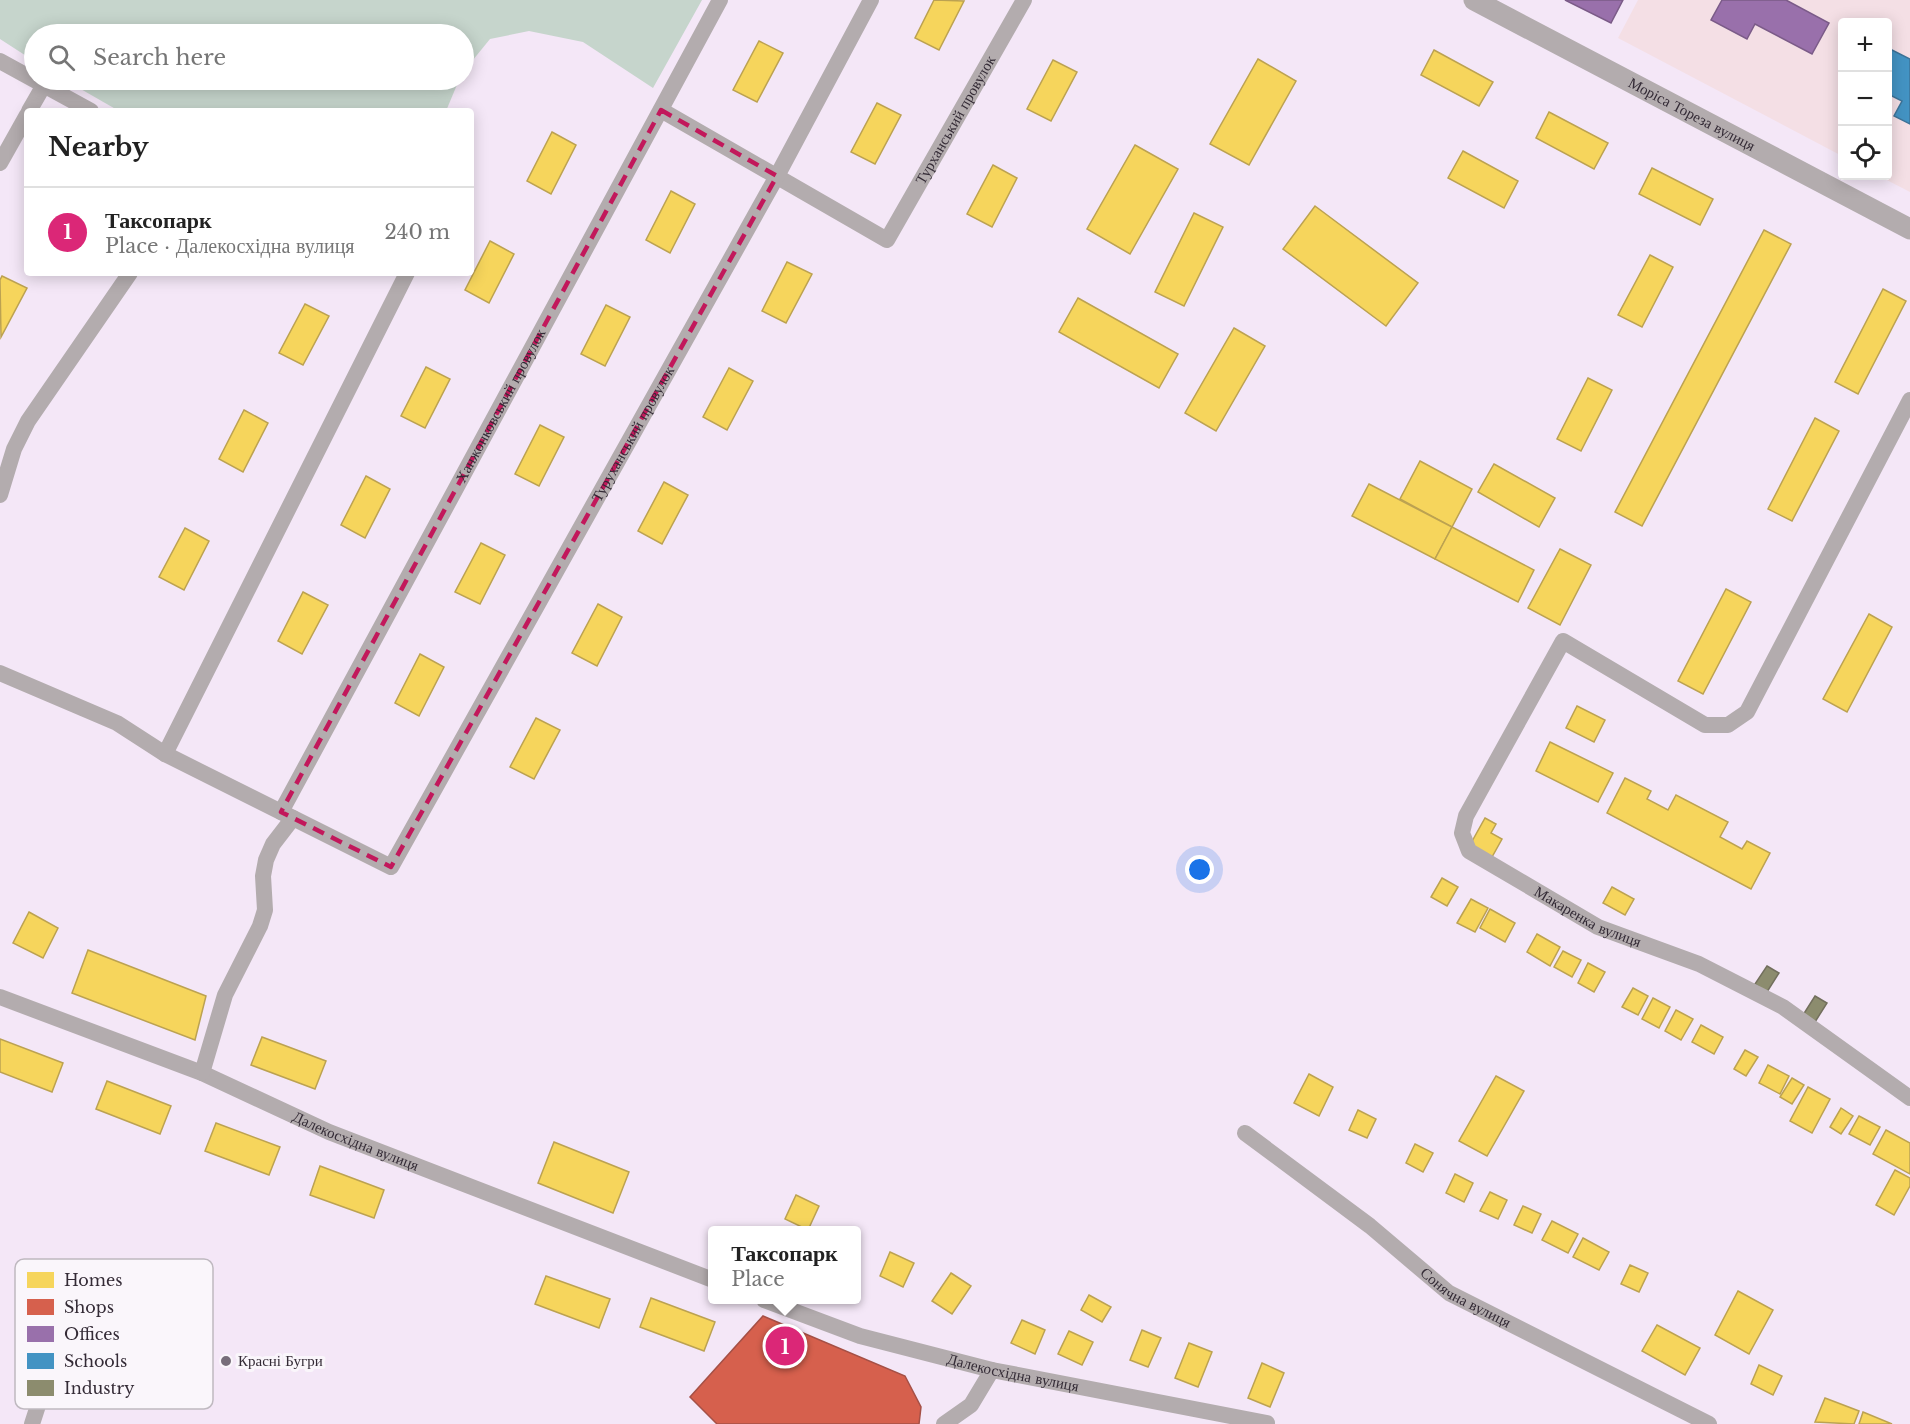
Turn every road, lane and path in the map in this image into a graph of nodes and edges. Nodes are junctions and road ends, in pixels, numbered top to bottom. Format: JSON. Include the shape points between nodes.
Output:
{"nodes":[{"id":1,"x":720,"y":0,"type":"edge"},
{"id":2,"x":871,"y":0,"type":"edge"},
{"id":3,"x":1024,"y":0,"type":"edge"},
{"id":4,"x":1474,"y":0,"type":"edge"},
{"id":5,"x":0,"y":61,"type":"edge"},
{"id":6,"x":24,"y":74,"type":"edge"},
{"id":7,"x":41,"y":90,"type":"edge"},
{"id":8,"x":53,"y":90,"type":"edge"},
{"id":9,"x":31,"y":108,"type":"edge"},
{"id":10,"x":86,"y":108,"type":"edge"},
{"id":11,"x":661,"y":110,"type":"junction"},
{"id":12,"x":24,"y":120,"type":"edge"},
{"id":13,"x":0,"y":163,"type":"edge"},
{"id":14,"x":777,"y":176,"type":"junction"},
{"id":15,"x":1910,"y":229,"type":"edge"},
{"id":16,"x":128,"y":276,"type":"edge"},
{"id":17,"x":405,"y":276,"type":"edge"},
{"id":18,"x":1910,"y":399,"type":"edge"},
{"id":19,"x":0,"y":495,"type":"edge"},
{"id":20,"x":0,"y":673,"type":"edge"},
{"id":21,"x":165,"y":754,"type":"junction"},
{"id":22,"x":287,"y":815,"type":"junction"},
{"id":23,"x":0,"y":998,"type":"edge"},
{"id":24,"x":202,"y":1073,"type":"junction"},
{"id":25,"x":1910,"y":1098,"type":"edge"},
{"id":26,"x":1245,"y":1133,"type":"dead end"},
{"id":27,"x":708,"y":1278,"type":"edge"},
{"id":28,"x":777,"y":1304,"type":"edge"},
{"id":29,"x":992,"y":1370,"type":"junction"},
{"id":30,"x":37,"y":1409,"type":"edge"},
{"id":31,"x":1266,"y":1423,"type":"edge"},
{"id":32,"x":32,"y":1424,"type":"edge"},
{"id":33,"x":944,"y":1424,"type":"edge"},
{"id":34,"x":1709,"y":1424,"type":"edge"}],
"edges":[{"from":1,"to":11,"type":"street","name":"Ханжонковський провулок"},
{"from":2,"to":14,"type":"street","name":"Туруханський провулок"},
{"from":3,"to":14,"type":"street","name":"Турханський провулок","via":[[887,240]]},
{"from":4,"to":15,"type":"street","name":"Моріса Тореза вулиця"},
{"from":5,"to":6,"type":"street"},
{"from":7,"to":9,"type":"street"},
{"from":8,"to":10,"type":"street"},
{"from":11,"to":14,"type":"street"},
{"from":11,"to":22,"type":"street","name":"Ханжонковський провулок"},
{"from":12,"to":13,"type":"street"},
{"from":14,"to":22,"type":"street","name":"Туруханський провулок","via":[[391,867]]},
{"from":16,"to":19,"type":"street","via":[[28,421],[14,449]]},
{"from":17,"to":21,"type":"street"},
{"from":18,"to":25,"type":"street","name":"Макаренка вулиця","via":[[1747,712],[1728,725],[1705,725],[1563,641],[1466,816],[1462,834],[1469,851],[1598,927],[1699,964],[1783,1007]]},
{"from":20,"to":21,"type":"street","via":[[117,723]]},
{"from":21,"to":22,"type":"street"},
{"from":22,"to":24,"type":"street","name":"Ханжонковський провулок","via":[[266,860],[260,926],[225,994]]},
{"from":23,"to":24,"type":"street","name":"Далекосхідна вулиця"},
{"from":24,"to":27,"type":"street","name":"Далекосхідна вулиця","via":[[329,1132]]},
{"from":26,"to":34,"type":"street","name":"Сонячна вулиця","via":[[1370,1226],[1449,1293]]},
{"from":28,"to":29,"type":"street","name":"Далекосхідна вулиця","via":[[860,1336]]},
{"from":29,"to":31,"type":"street","name":"Далекосхідна вулиця"},
{"from":29,"to":33,"type":"street","via":[[971,1405]]},
{"from":30,"to":32,"type":"street"}]}
